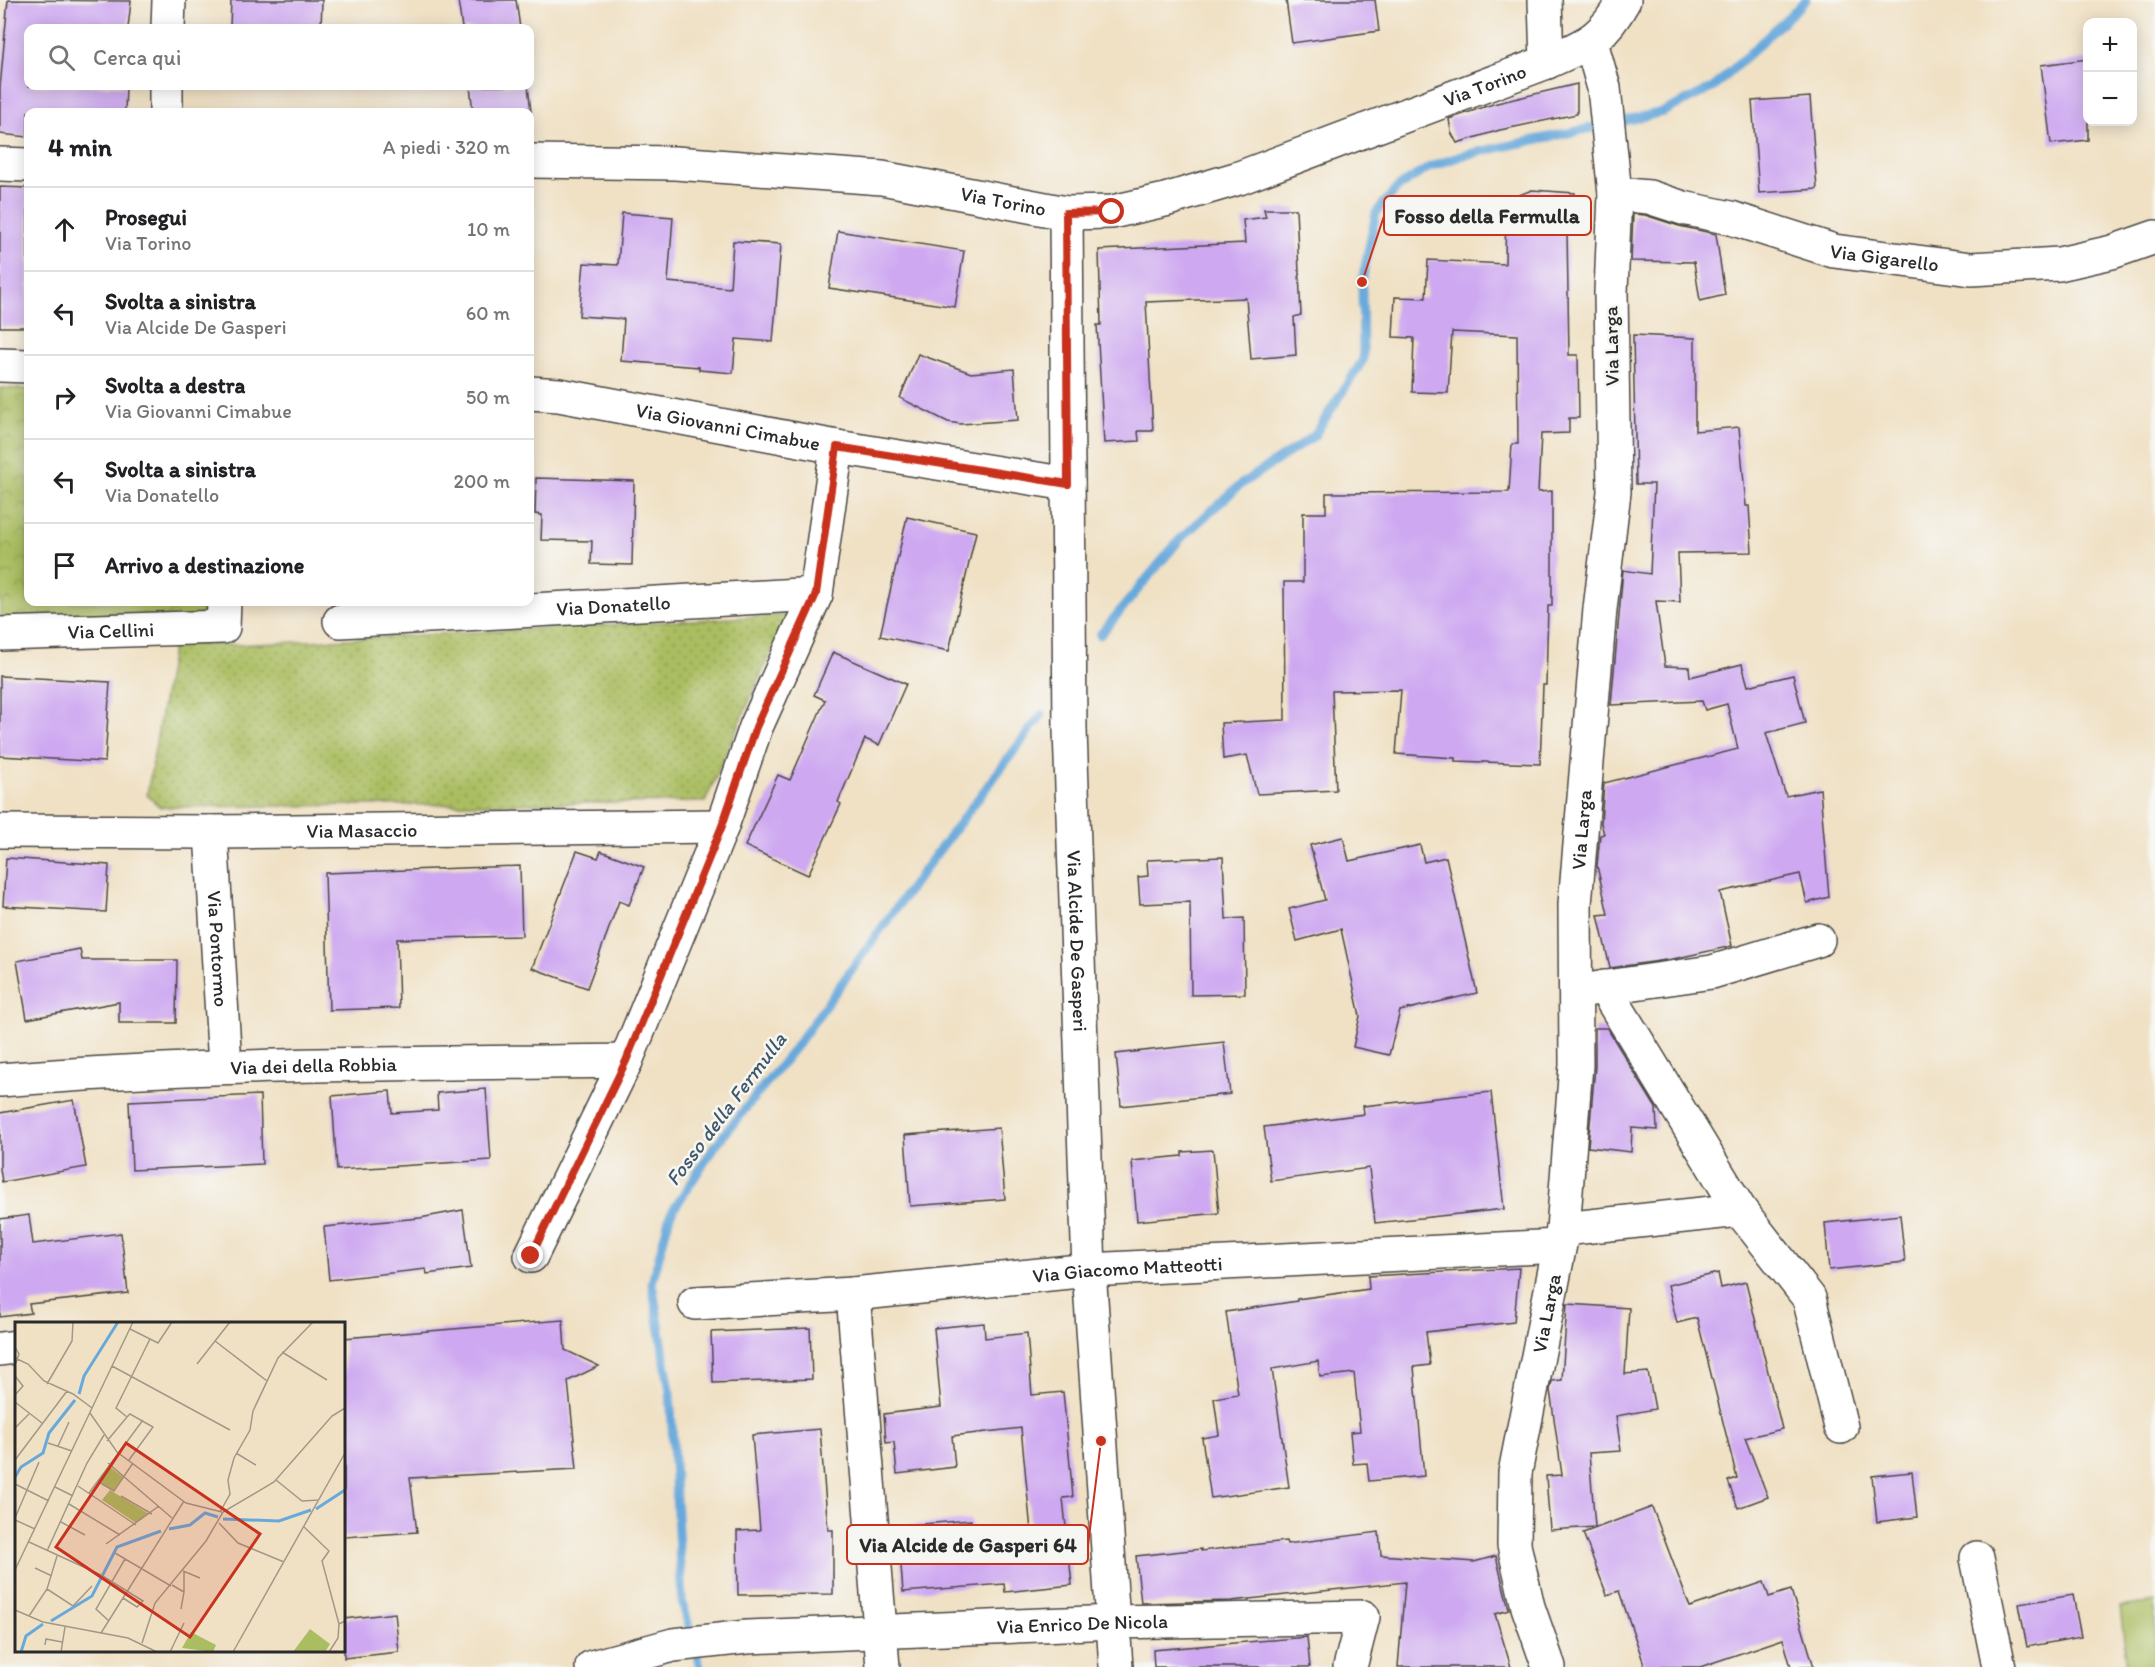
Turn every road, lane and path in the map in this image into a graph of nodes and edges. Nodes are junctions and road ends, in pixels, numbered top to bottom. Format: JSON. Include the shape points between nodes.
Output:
{"nodes":[{"id":1,"x":169,"y":0,"type":"edge"},
{"id":2,"x":1545,"y":0,"type":"edge"},
{"id":3,"x":1624,"y":0,"type":"edge"},
{"id":4,"x":168,"y":24,"type":"edge"},
{"id":5,"x":1591,"y":42,"type":"junction"},
{"id":6,"x":1547,"y":62,"type":"junction"},
{"id":7,"x":166,"y":90,"type":"edge"},
{"id":8,"x":166,"y":108,"type":"edge"},
{"id":9,"x":534,"y":161,"type":"edge"},
{"id":10,"x":0,"y":164,"type":"edge"},
{"id":11,"x":24,"y":165,"type":"edge"},
{"id":12,"x":1615,"y":194,"type":"junction"},
{"id":13,"x":1066,"y":213,"type":"junction"},
{"id":14,"x":2155,"y":237,"type":"edge"},
{"id":15,"x":0,"y":365,"type":"edge"},
{"id":16,"x":24,"y":366,"type":"edge"},
{"id":17,"x":534,"y":393,"type":"edge"},
{"id":18,"x":837,"y":447,"type":"junction"},
{"id":19,"x":1068,"y":484,"type":"junction"},
{"id":20,"x":816,"y":594,"type":"junction"},
{"id":21,"x":224,"y":614,"type":"edge"},
{"id":22,"x":340,"y":621,"type":"dead end"},
{"id":23,"x":0,"y":634,"type":"edge"},
{"id":24,"x":722,"y":826,"type":"junction"},
{"id":25,"x":0,"y":831,"type":"edge"},
{"id":26,"x":211,"y":832,"type":"junction"},
{"id":27,"x":1818,"y":939,"type":"dead end"},
{"id":28,"x":1590,"y":989,"type":"junction"},
{"id":29,"x":626,"y":1061,"type":"junction"},
{"id":30,"x":225,"y":1066,"type":"junction"},
{"id":31,"x":0,"y":1080,"type":"edge"},
{"id":32,"x":1740,"y":1210,"type":"junction"},
{"id":33,"x":1561,"y":1238,"type":"junction"},
{"id":34,"x":531,"y":1256,"type":"dead end"},
{"id":35,"x":1089,"y":1270,"type":"junction"},
{"id":36,"x":853,"y":1294,"type":"junction"},
{"id":37,"x":695,"y":1303,"type":"dead end"},
{"id":38,"x":15,"y":1347,"type":"edge"},
{"id":39,"x":0,"y":1349,"type":"edge"},
{"id":40,"x":1841,"y":1427,"type":"dead end"},
{"id":41,"x":1977,"y":1558,"type":"dead end"},
{"id":42,"x":1114,"y":1622,"type":"junction"},
{"id":43,"x":881,"y":1632,"type":"junction"},
{"id":44,"x":592,"y":1667,"type":"edge"},
{"id":45,"x":883,"y":1667,"type":"edge"},
{"id":46,"x":1116,"y":1667,"type":"edge"},
{"id":47,"x":1350,"y":1667,"type":"edge"},
{"id":48,"x":1549,"y":1667,"type":"edge"},
{"id":49,"x":1999,"y":1667,"type":"edge"}],
"edges":[{"from":1,"to":4,"type":"street"},
{"from":2,"to":6,"type":"street"},
{"from":3,"to":5,"type":"street","via":[[1612,21]]},
{"from":5,"to":6,"type":"street","name":"Via Torino"},
{"from":5,"to":12,"type":"street","name":"Via Larga","via":[[1605,97]]},
{"from":6,"to":13,"type":"street","name":"Via Torino","via":[[1239,178],[1112,212]]},
{"from":7,"to":8,"type":"street"},
{"from":9,"to":13,"type":"street","name":"Via Torino","via":[[675,163],[882,178]]},
{"from":10,"to":11,"type":"street"},
{"from":12,"to":14,"type":"street","name":"Via Gigarello","via":[[1649,197],[1731,218],[1834,251],[1971,269],[2059,264]]},
{"from":12,"to":28,"type":"street","name":"Via Larga","via":[[1611,292],[1614,492],[1575,904]]},
{"from":13,"to":19,"type":"street","name":"Via Alcide De Gasperi"},
{"from":15,"to":16,"type":"street"},
{"from":17,"to":18,"type":"street","name":"Via Giovanni Cimabue","via":[[559,394]]},
{"from":18,"to":19,"type":"street","name":"Via Giovanni Cimabue"},
{"from":18,"to":20,"type":"street"},
{"from":19,"to":35,"type":"street","name":"Via Alcide De Gasperi","via":[[1070,730]]},
{"from":20,"to":22,"type":"street","name":"Via Donatello"},
{"from":20,"to":24,"type":"street","via":[[756,727]]},
{"from":21,"to":23,"type":"street","name":"Via Cellini"},
{"from":24,"to":26,"type":"street","name":"Via Masaccio"},
{"from":24,"to":29,"type":"street"},
{"from":25,"to":26,"type":"street","name":"Via Masaccio"},
{"from":26,"to":30,"type":"street","name":"Via Pontormo"},
{"from":27,"to":28,"type":"street","via":[[1712,972]]},
{"from":28,"to":32,"type":"street"},
{"from":28,"to":33,"type":"street","name":"Via Larga","via":[[1576,1065]]},
{"from":29,"to":30,"type":"street","name":"Via dei della Robbia"},
{"from":29,"to":34,"type":"street"},
{"from":30,"to":31,"type":"street","name":"Via dei della Robbia"},
{"from":32,"to":33,"type":"street","name":"Via Giacomo Matteotti"},
{"from":32,"to":40,"type":"street","via":[[1809,1298]]},
{"from":33,"to":35,"type":"street","name":"Via Giacomo Matteotti"},
{"from":33,"to":48,"type":"street","name":"Via Larga","via":[[1515,1473],[1514,1545],[1528,1607]]},
{"from":35,"to":36,"type":"street","name":"Via Giacomo Matteotti"},
{"from":35,"to":42,"type":"street","name":"Via Alcide De Gasperi"},
{"from":36,"to":37,"type":"street","name":"Via Giacomo Matteotti"},
{"from":36,"to":43,"type":"street"},
{"from":38,"to":39,"type":"street"},
{"from":41,"to":49,"type":"street"},
{"from":42,"to":43,"type":"street","name":"Via Enrico De Nicola"},
{"from":42,"to":46,"type":"street","name":"Via Alcide De Gasperi"},
{"from":42,"to":47,"type":"street","name":"Via Enrico De Nicola","via":[[1363,1617]]},
{"from":43,"to":44,"type":"street","name":"Via Enrico De Nicola","via":[[747,1637],[673,1645]]},
{"from":43,"to":45,"type":"street"}]}
